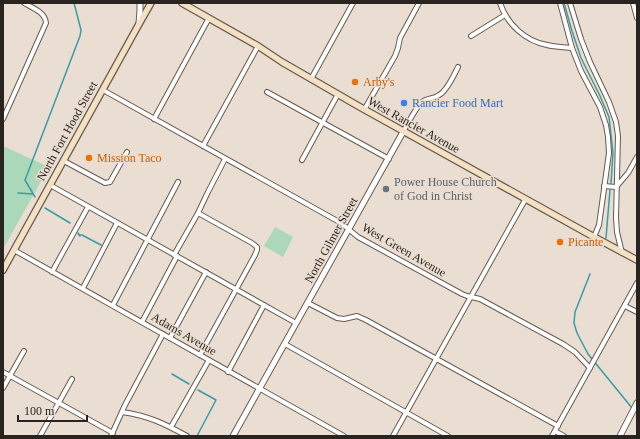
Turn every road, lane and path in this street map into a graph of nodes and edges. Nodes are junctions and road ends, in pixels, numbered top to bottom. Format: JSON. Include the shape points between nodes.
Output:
{"nodes":[{"id":1,"x":24,"y":3,"type":"edge"},
{"id":2,"x":140,"y":3,"type":"edge"},
{"id":3,"x":151,"y":3,"type":"edge"},
{"id":4,"x":182,"y":3,"type":"edge"},
{"id":5,"x":353,"y":3,"type":"edge"},
{"id":6,"x":419,"y":3,"type":"edge"},
{"id":7,"x":500,"y":3,"type":"edge"},
{"id":8,"x":560,"y":3,"type":"edge"},
{"id":9,"x":570,"y":3,"type":"edge"},
{"id":10,"x":633,"y":3,"type":"edge"},
{"id":11,"x":505,"y":15,"type":"junction"},
{"id":12,"x":209,"y":18,"type":"junction"},
{"id":13,"x":637,"y":18,"type":"edge"},
{"id":14,"x":139,"y":24,"type":"junction"},
{"id":15,"x":470,"y":36,"type":"dead end"},
{"id":16,"x":258,"y":46,"type":"junction"},
{"id":17,"x":572,"y":48,"type":"junction"},
{"id":18,"x":458,"y":67,"type":"dead end"},
{"id":19,"x":311,"y":79,"type":"junction"},
{"id":20,"x":102,"y":90,"type":"junction"},
{"id":21,"x":266,"y":92,"type":"dead end"},
{"id":22,"x":338,"y":94,"type":"junction"},
{"id":23,"x":364,"y":110,"type":"junction"},
{"id":24,"x":3,"y":119,"type":"edge"},
{"id":25,"x":154,"y":119,"type":"junction"},
{"id":26,"x":323,"y":123,"type":"junction"},
{"id":27,"x":403,"y":132,"type":"junction"},
{"id":28,"x":203,"y":146,"type":"junction"},
{"id":29,"x":127,"y":152,"type":"dead end"},
{"id":30,"x":637,"y":157,"type":"edge"},
{"id":31,"x":225,"y":159,"type":"junction"},
{"id":32,"x":389,"y":159,"type":"junction"},
{"id":33,"x":302,"y":160,"type":"dead end"},
{"id":34,"x":64,"y":161,"type":"junction"},
{"id":35,"x":178,"y":182,"type":"dead end"},
{"id":36,"x":50,"y":185,"type":"junction"},
{"id":37,"x":604,"y":186,"type":"junction"},
{"id":38,"x":616,"y":187,"type":"junction"},
{"id":39,"x":525,"y":200,"type":"junction"},
{"id":40,"x":88,"y":207,"type":"junction"},
{"id":41,"x":198,"y":213,"type":"junction"},
{"id":42,"x":118,"y":223,"type":"junction"},
{"id":43,"x":349,"y":229,"type":"junction"},
{"id":44,"x":594,"y":238,"type":"junction"},
{"id":45,"x":148,"y":240,"type":"junction"},
{"id":46,"x":14,"y":250,"type":"junction"},
{"id":47,"x":622,"y":253,"type":"junction"},
{"id":48,"x":176,"y":255,"type":"junction"},
{"id":49,"x":637,"y":260,"type":"edge"},
{"id":50,"x":3,"y":270,"type":"edge"},
{"id":51,"x":52,"y":272,"type":"junction"},
{"id":52,"x":206,"y":272,"type":"junction"},
{"id":53,"x":637,"y":283,"type":"edge"},
{"id":54,"x":83,"y":288,"type":"junction"},
{"id":55,"x":236,"y":289,"type":"junction"},
{"id":56,"x":471,"y":297,"type":"junction"},
{"id":57,"x":308,"y":303,"type":"junction"},
{"id":58,"x":113,"y":305,"type":"junction"},
{"id":59,"x":264,"y":305,"type":"junction"},
{"id":60,"x":625,"y":306,"type":"junction"},
{"id":61,"x":637,"y":312,"type":"edge"},
{"id":62,"x":142,"y":322,"type":"junction"},
{"id":63,"x":296,"y":323,"type":"junction"},
{"id":64,"x":164,"y":334,"type":"junction"},
{"id":65,"x":170,"y":338,"type":"junction"},
{"id":66,"x":285,"y":344,"type":"junction"},
{"id":67,"x":24,"y":350,"type":"dead end"},
{"id":68,"x":200,"y":354,"type":"junction"},
{"id":69,"x":436,"y":359,"type":"junction"},
{"id":70,"x":209,"y":360,"type":"junction"},
{"id":71,"x":591,"y":366,"type":"junction"},
{"id":72,"x":3,"y":372,"type":"edge"},
{"id":73,"x":228,"y":372,"type":"junction"},
{"id":74,"x":10,"y":376,"type":"junction"},
{"id":75,"x":72,"y":379,"type":"dead end"},
{"id":76,"x":3,"y":388,"type":"edge"},
{"id":77,"x":259,"y":388,"type":"junction"},
{"id":78,"x":58,"y":403,"type":"junction"},
{"id":79,"x":637,"y":403,"type":"edge"},
{"id":80,"x":122,"y":412,"type":"junction"},
{"id":81,"x":407,"y":413,"type":"junction"},
{"id":82,"x":558,"y":426,"type":"junction"},
{"id":83,"x":171,"y":427,"type":"junction"},
{"id":84,"x":555,"y":431,"type":"junction"},
{"id":85,"x":112,"y":435,"type":"edge"},
{"id":86,"x":40,"y":436,"type":"edge"},
{"id":87,"x":187,"y":436,"type":"edge"},
{"id":88,"x":233,"y":436,"type":"edge"},
{"id":89,"x":344,"y":436,"type":"edge"},
{"id":90,"x":393,"y":436,"type":"edge"},
{"id":91,"x":448,"y":436,"type":"edge"},
{"id":92,"x":552,"y":436,"type":"edge"},
{"id":93,"x":564,"y":436,"type":"edge"},
{"id":94,"x":620,"y":436,"type":"edge"}],
"edges":[{"from":1,"to":24,"type":"street","via":[[40,12],[46,23]]},
{"from":2,"to":14,"type":"street"},
{"from":3,"to":14,"type":"main road","name":"North Fort Hood Street"},
{"from":4,"to":12,"type":"main road","name":"West Rancier Avenue"},
{"from":5,"to":19,"type":"street"},
{"from":6,"to":23,"type":"street","via":[[400,38],[395,56]]},
{"from":7,"to":11,"type":"street"},
{"from":8,"to":17,"type":"street"},
{"from":9,"to":38,"type":"street","via":[[580,39],[616,122]]},
{"from":10,"to":13,"type":"street"},
{"from":11,"to":15,"type":"street"},
{"from":11,"to":17,"type":"street","via":[[524,36],[546,45]]},
{"from":12,"to":16,"type":"main road","name":"West Rancier Avenue"},
{"from":12,"to":25,"type":"street"},
{"from":14,"to":20,"type":"main road","name":"North Fort Hood Street"},
{"from":16,"to":19,"type":"main road","name":"West Rancier Avenue"},
{"from":16,"to":28,"type":"street"},
{"from":17,"to":37,"type":"street","via":[[606,125],[609,153]]},
{"from":18,"to":27,"type":"street","name":"North Gilmer Street","via":[[442,94],[421,102]]},
{"from":19,"to":22,"type":"main road","name":"West Rancier Avenue"},
{"from":20,"to":25,"type":"street","name":"West Green Avenue"},
{"from":20,"to":34,"type":"main road","name":"North Fort Hood Street"},
{"from":21,"to":26,"type":"street"},
{"from":22,"to":23,"type":"main road","name":"West Rancier Avenue"},
{"from":22,"to":26,"type":"street"},
{"from":23,"to":27,"type":"main road","name":"West Rancier Avenue"},
{"from":25,"to":28,"type":"street","name":"West Green Avenue"},
{"from":26,"to":32,"type":"street"},
{"from":26,"to":33,"type":"street"},
{"from":27,"to":32,"type":"street","name":"North Gilmer Street"},
{"from":27,"to":39,"type":"main road","name":"West Rancier Avenue"},
{"from":28,"to":31,"type":"street","name":"West Green Avenue"},
{"from":29,"to":34,"type":"street","via":[[107,183]]},
{"from":30,"to":38,"type":"street"},
{"from":31,"to":41,"type":"street"},
{"from":31,"to":43,"type":"street","name":"West Green Avenue"},
{"from":32,"to":43,"type":"street","name":"North Gilmer Street"},
{"from":34,"to":36,"type":"main road","name":"North Fort Hood Street"},
{"from":35,"to":45,"type":"street"},
{"from":36,"to":40,"type":"street"},
{"from":36,"to":46,"type":"main road","name":"North Fort Hood Street"},
{"from":37,"to":38,"type":"street"},
{"from":37,"to":44,"type":"street","via":[[599,225]]},
{"from":38,"to":47,"type":"street","via":[[617,232]]},
{"from":39,"to":44,"type":"main road","name":"West Rancier Avenue"},
{"from":39,"to":56,"type":"street"},
{"from":40,"to":42,"type":"street"},
{"from":40,"to":51,"type":"street"},
{"from":41,"to":48,"type":"street"},
{"from":41,"to":55,"type":"street","via":[[257,247]]},
{"from":42,"to":45,"type":"street"},
{"from":42,"to":54,"type":"street"},
{"from":43,"to":56,"type":"street","name":"West Green Avenue","via":[[358,237]]},
{"from":43,"to":57,"type":"street","name":"North Gilmer Street"},
{"from":44,"to":47,"type":"main road","name":"West Rancier Avenue"},
{"from":45,"to":48,"type":"street"},
{"from":45,"to":58,"type":"street"},
{"from":46,"to":50,"type":"main road","name":"North Fort Hood Street"},
{"from":46,"to":51,"type":"street","name":"Adams Avenue"},
{"from":47,"to":49,"type":"main road","name":"West Rancier Avenue"},
{"from":48,"to":52,"type":"street"},
{"from":48,"to":62,"type":"street"},
{"from":51,"to":54,"type":"street","name":"Adams Avenue"},
{"from":52,"to":55,"type":"street"},
{"from":52,"to":65,"type":"street"},
{"from":53,"to":60,"type":"street"},
{"from":54,"to":58,"type":"street","name":"Adams Avenue"},
{"from":55,"to":59,"type":"street"},
{"from":55,"to":68,"type":"street"},
{"from":56,"to":69,"type":"street"},
{"from":56,"to":71,"type":"street","name":"West Green Avenue","via":[[485,301],[563,344]]},
{"from":57,"to":63,"type":"street","name":"North Gilmer Street"},
{"from":57,"to":69,"type":"street","via":[[337,318],[360,317]]},
{"from":58,"to":62,"type":"street","name":"Adams Avenue"},
{"from":59,"to":63,"type":"street"},
{"from":59,"to":73,"type":"street"},
{"from":60,"to":61,"type":"street"},
{"from":60,"to":71,"type":"street"},
{"from":62,"to":64,"type":"street","name":"Adams Avenue"},
{"from":63,"to":66,"type":"street","name":"North Gilmer Street"},
{"from":64,"to":65,"type":"street","name":"Adams Avenue"},
{"from":64,"to":80,"type":"street"},
{"from":65,"to":68,"type":"street","name":"Adams Avenue"},
{"from":66,"to":77,"type":"street","name":"North Gilmer Street"},
{"from":66,"to":81,"type":"street"},
{"from":67,"to":74,"type":"street"},
{"from":68,"to":70,"type":"street","name":"Adams Avenue"},
{"from":69,"to":81,"type":"street"},
{"from":69,"to":82,"type":"street"},
{"from":70,"to":73,"type":"street","name":"Adams Avenue"},
{"from":70,"to":83,"type":"street"},
{"from":71,"to":82,"type":"street"},
{"from":72,"to":74,"type":"street"},
{"from":73,"to":77,"type":"street","name":"Adams Avenue"},
{"from":74,"to":76,"type":"street"},
{"from":74,"to":78,"type":"street"},
{"from":75,"to":78,"type":"street"},
{"from":77,"to":88,"type":"street","name":"North Gilmer Street"},
{"from":77,"to":89,"type":"street","name":"Adams Avenue"},
{"from":78,"to":85,"type":"street"},
{"from":78,"to":86,"type":"street"},
{"from":79,"to":94,"type":"street"},
{"from":80,"to":83,"type":"street","via":[[147,417]]},
{"from":80,"to":85,"type":"street"},
{"from":81,"to":90,"type":"street"},
{"from":81,"to":91,"type":"street"},
{"from":82,"to":84,"type":"street"},
{"from":83,"to":87,"type":"street"},
{"from":84,"to":92,"type":"street"},
{"from":84,"to":93,"type":"street"}]}
